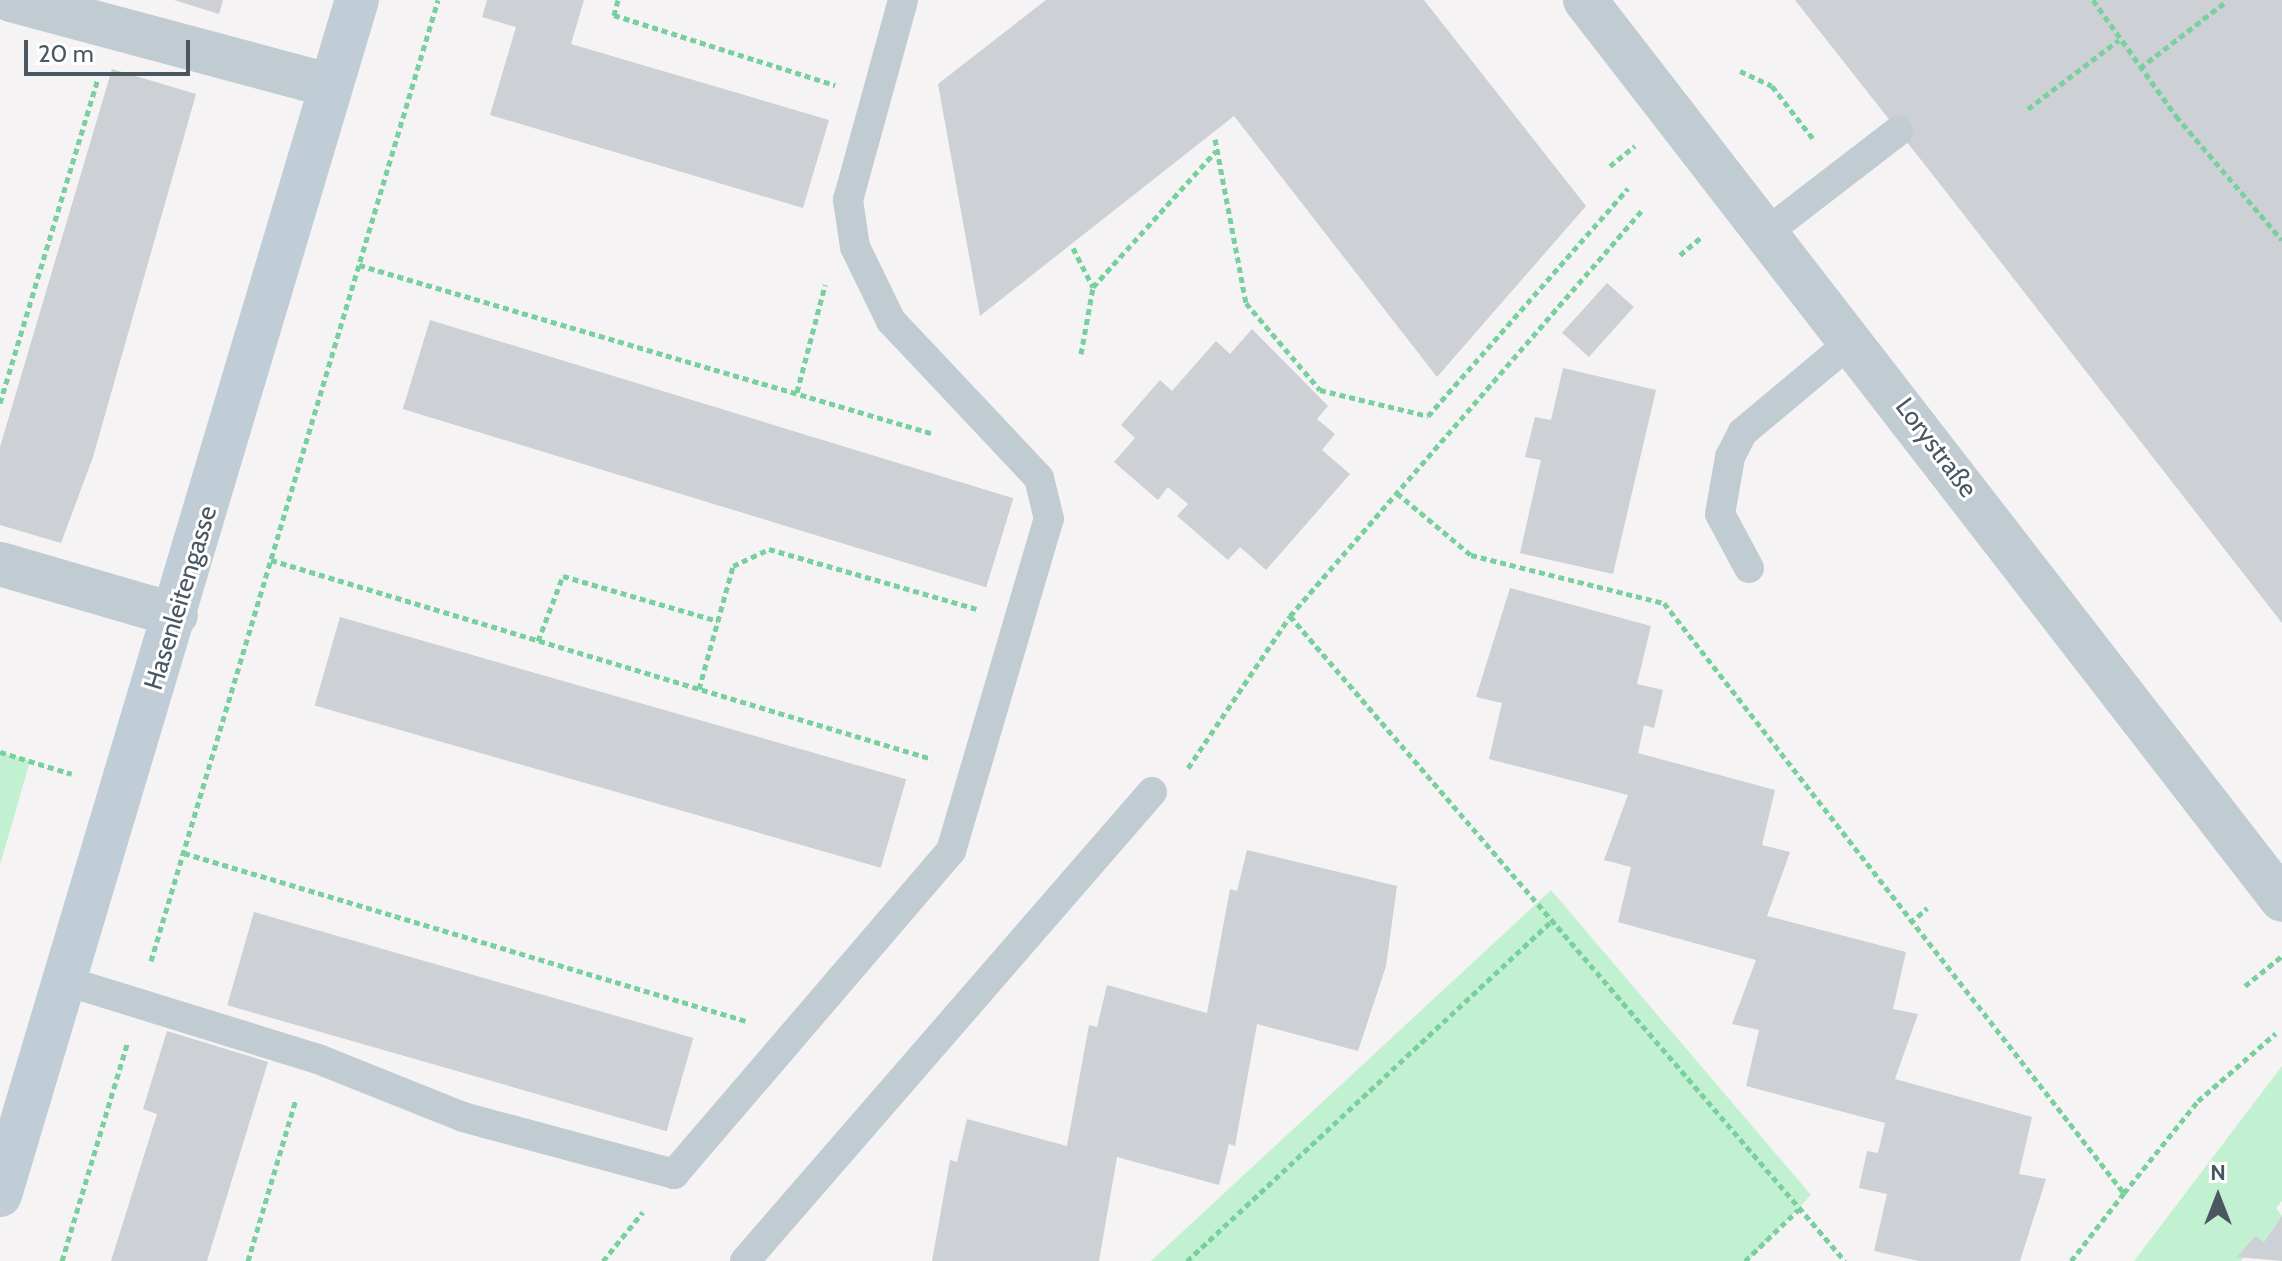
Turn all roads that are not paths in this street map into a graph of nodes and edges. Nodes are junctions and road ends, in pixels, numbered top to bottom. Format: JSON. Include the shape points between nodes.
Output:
{"nodes":[{"id":1,"x":11,"y":0,"type":"edge"},
{"id":2,"x":357,"y":0,"type":"edge"},
{"id":3,"x":903,"y":0,"type":"edge"},
{"id":4,"x":1585,"y":0,"type":"edge"},
{"id":5,"x":331,"y":86,"type":"junction"},
{"id":6,"x":1898,"y":131,"type":"dead end"},
{"id":7,"x":1767,"y":232,"type":"junction"},
{"id":8,"x":1853,"y":340,"type":"junction"},
{"id":9,"x":0,"y":564,"type":"edge"},
{"id":10,"x":1749,"y":568,"type":"dead end"},
{"id":11,"x":176,"y":615,"type":"junction"},
{"id":12,"x":1152,"y":792,"type":"road end"},
{"id":13,"x":2281,"y":896,"type":"edge"},
{"id":14,"x":66,"y":981,"type":"junction"},
{"id":15,"x":0,"y":1195,"type":"edge"},
{"id":16,"x":745,"y":1261,"type":"edge"}],
"edges":[{"from":1,"to":5,"type":"street"},
{"from":2,"to":5,"type":"street","name":"Hasenleitengasse"},
{"from":3,"to":14,"type":"lane","via":[[848,200],[870,288],[930,368],[1039,478],[1049,519],[951,851],[674,1174],[463,1117],[309,1056]]},
{"from":4,"to":7,"type":"street","name":"Lorystraße"},
{"from":5,"to":11,"type":"street","name":"Hasenleitengasse"},
{"from":6,"to":7,"type":"lane"},
{"from":7,"to":8,"type":"street","name":"Lorystraße"},
{"from":8,"to":10,"type":"lane","via":[[1743,432],[1730,457],[1720,514]]},
{"from":8,"to":13,"type":"street","name":"Lorystraße"},
{"from":9,"to":11,"type":"street"},
{"from":11,"to":14,"type":"street","name":"Hasenleitengasse"},
{"from":12,"to":16,"type":"lane"},
{"from":14,"to":15,"type":"street","name":"Hasenleitengasse"}]}
